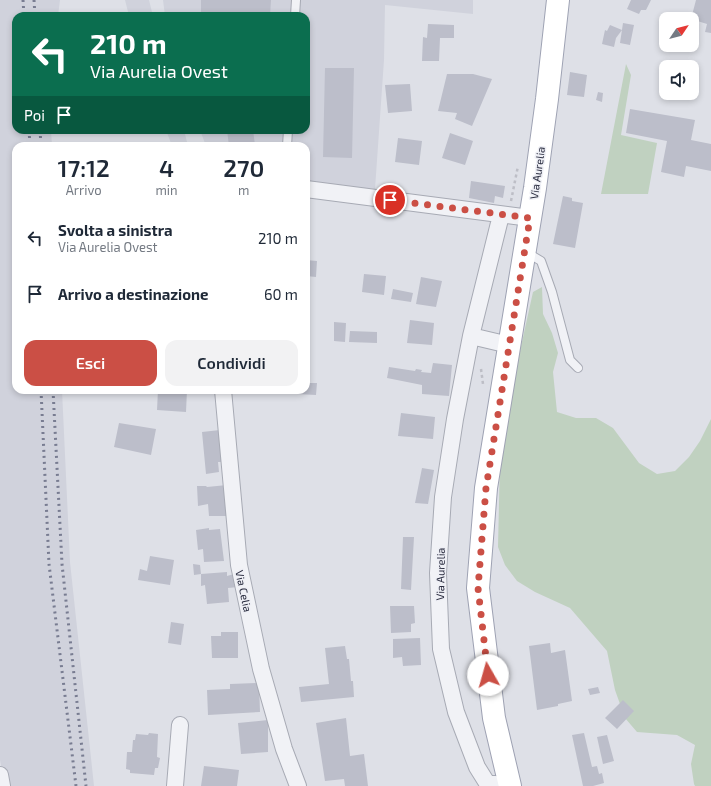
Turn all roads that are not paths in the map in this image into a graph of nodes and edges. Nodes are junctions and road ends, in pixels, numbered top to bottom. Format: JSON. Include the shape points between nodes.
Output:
{"nodes":[{"id":1,"x":296,"y":0,"type":"edge"},
{"id":2,"x":558,"y":0,"type":"edge"},
{"id":3,"x":295,"y":12,"type":"edge"},
{"id":4,"x":310,"y":191,"type":"edge"},
{"id":5,"x":501,"y":215,"type":"junction"},
{"id":6,"x":530,"y":218,"type":"junction"},
{"id":7,"x":524,"y":250,"type":"junction"},
{"id":8,"x":471,"y":336,"type":"junction"},
{"id":9,"x":509,"y":345,"type":"junction"},
{"id":10,"x":578,"y":368,"type":"dead end"},
{"id":11,"x":223,"y":394,"type":"edge"},
{"id":12,"x":180,"y":725,"type":"dead end"},
{"id":13,"x":0,"y":775,"type":"edge"},
{"id":14,"x":2,"y":786,"type":"edge"},
{"id":15,"x":174,"y":786,"type":"edge"},
{"id":16,"x":298,"y":786,"type":"edge"},
{"id":17,"x":510,"y":786,"type":"edge"}],
"edges":[{"from":1,"to":3,"type":"lane"},
{"from":2,"to":6,"type":"main road","name":"Via Aurelia"},
{"from":4,"to":5,"type":"street"},
{"from":5,"to":6,"type":"street"},
{"from":5,"to":8,"type":"street","name":"Via Aurelia"},
{"from":6,"to":7,"type":"main road","name":"Via Aurelia"},
{"from":7,"to":9,"type":"main road","name":"Via Aurelia"},
{"from":7,"to":10,"type":"lane","via":[[541,261],[570,360]]},
{"from":8,"to":9,"type":"street"},
{"from":8,"to":17,"type":"street","name":"Via Aurelia","via":[[454,419],[443,497],[438,573],[441,649],[456,712],[477,767],[487,783]]},
{"from":9,"to":17,"type":"main road","name":"Via Aurelia","via":[[486,488],[478,588],[494,718]]},
{"from":11,"to":16,"type":"street","name":"Via Celia","via":[[239,565],[261,669],[284,749]]},
{"from":12,"to":15,"type":"street"},
{"from":13,"to":14,"type":"street"}]}
